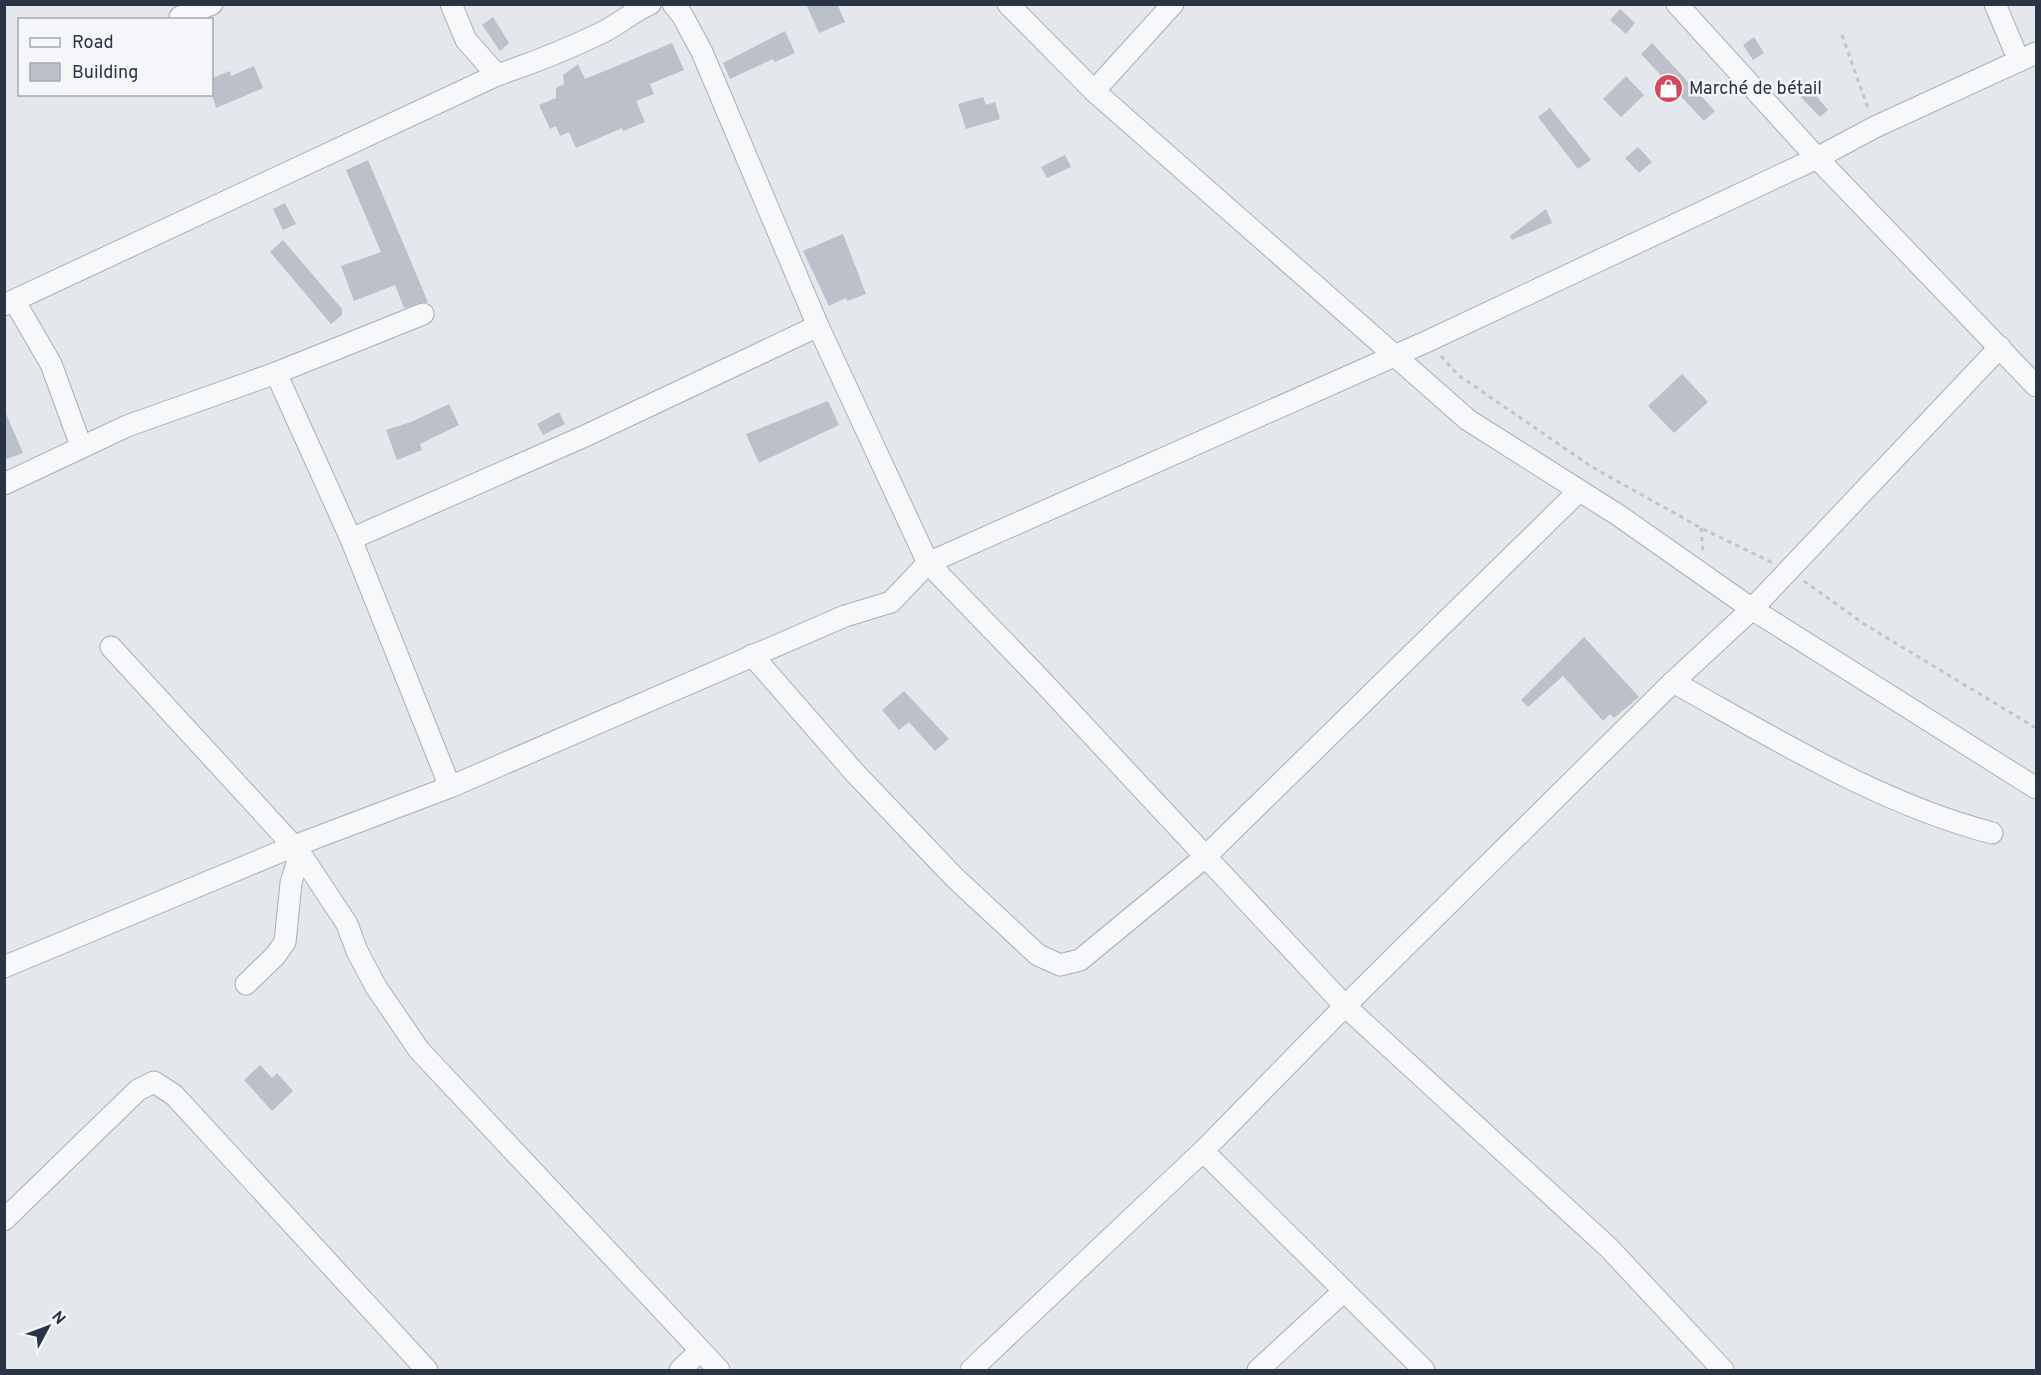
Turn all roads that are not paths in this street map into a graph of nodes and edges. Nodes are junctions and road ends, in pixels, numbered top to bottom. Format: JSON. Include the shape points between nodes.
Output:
{"nodes":[{"id":1,"x":212,"y":4,"type":"edge"},
{"id":2,"x":451,"y":4,"type":"edge"},
{"id":3,"x":650,"y":4,"type":"edge"},
{"id":4,"x":673,"y":4,"type":"edge"},
{"id":5,"x":1008,"y":4,"type":"edge"},
{"id":6,"x":1173,"y":4,"type":"edge"},
{"id":7,"x":1677,"y":4,"type":"edge"},
{"id":8,"x":1995,"y":4,"type":"edge"},
{"id":9,"x":180,"y":17,"type":"dead end"},
{"id":10,"x":2028,"y":57,"type":"edge"},
{"id":11,"x":497,"y":75,"type":"junction"},
{"id":12,"x":1094,"y":91,"type":"junction"},
{"id":13,"x":1817,"y":158,"type":"junction"},
{"id":14,"x":10,"y":304,"type":"edge"},
{"id":15,"x":423,"y":314,"type":"dead end"},
{"id":16,"x":818,"y":326,"type":"junction"},
{"id":17,"x":2000,"y":347,"type":"junction"},
{"id":18,"x":1397,"y":355,"type":"junction"},
{"id":19,"x":276,"y":373,"type":"junction"},
{"id":20,"x":2037,"y":386,"type":"edge"},
{"id":21,"x":81,"y":446,"type":"junction"},
{"id":22,"x":4,"y":484,"type":"edge"},
{"id":23,"x":1579,"y":491,"type":"junction"},
{"id":24,"x":351,"y":539,"type":"junction"},
{"id":25,"x":928,"y":563,"type":"junction"},
{"id":26,"x":1752,"y":609,"type":"junction"},
{"id":27,"x":111,"y":647,"type":"dead end"},
{"id":28,"x":752,"y":655,"type":"junction"},
{"id":29,"x":1673,"y":682,"type":"junction"},
{"id":30,"x":450,"y":787,"type":"junction"},
{"id":31,"x":2037,"y":788,"type":"edge"},
{"id":32,"x":1992,"y":833,"type":"dead end"},
{"id":33,"x":297,"y":850,"type":"junction"},
{"id":34,"x":1205,"y":857,"type":"junction"},
{"id":35,"x":4,"y":967,"type":"edge"},
{"id":36,"x":246,"y":984,"type":"dead end"},
{"id":37,"x":1345,"y":1006,"type":"junction"},
{"id":38,"x":1203,"y":1151,"type":"junction"},
{"id":39,"x":4,"y":1220,"type":"edge"},
{"id":40,"x":1344,"y":1291,"type":"junction"},
{"id":41,"x":700,"y":1351,"type":"junction"},
{"id":42,"x":427,"y":1371,"type":"edge"},
{"id":43,"x":680,"y":1371,"type":"edge"},
{"id":44,"x":719,"y":1371,"type":"edge"},
{"id":45,"x":971,"y":1371,"type":"edge"},
{"id":46,"x":1258,"y":1371,"type":"edge"},
{"id":47,"x":1424,"y":1371,"type":"edge"},
{"id":48,"x":1723,"y":1371,"type":"edge"}],
"edges":[{"from":1,"to":9,"type":"street"},
{"from":2,"to":11,"type":"street","via":[[466,40]]},
{"from":3,"to":11,"type":"street","via":[[604,32]]},
{"from":4,"to":16,"type":"street","via":[[702,52]]},
{"from":5,"to":12,"type":"street"},
{"from":6,"to":12,"type":"street"},
{"from":7,"to":13,"type":"street"},
{"from":8,"to":10,"type":"street"},
{"from":10,"to":13,"type":"street"},
{"from":11,"to":14,"type":"street"},
{"from":12,"to":18,"type":"street"},
{"from":13,"to":17,"type":"street"},
{"from":13,"to":18,"type":"street"},
{"from":14,"to":21,"type":"street","via":[[51,364]]},
{"from":15,"to":19,"type":"street"},
{"from":16,"to":24,"type":"street","via":[[585,436]]},
{"from":16,"to":25,"type":"street"},
{"from":17,"to":20,"type":"street"},
{"from":17,"to":26,"type":"street"},
{"from":18,"to":23,"type":"street","via":[[1468,420]]},
{"from":18,"to":25,"type":"street"},
{"from":19,"to":21,"type":"street"},
{"from":19,"to":24,"type":"street"},
{"from":21,"to":22,"type":"street"},
{"from":23,"to":26,"type":"street"},
{"from":23,"to":34,"type":"street"},
{"from":24,"to":30,"type":"street"},
{"from":25,"to":28,"type":"street","via":[[891,602],[845,616]]},
{"from":25,"to":34,"type":"street"},
{"from":26,"to":29,"type":"street"},
{"from":26,"to":31,"type":"street"},
{"from":27,"to":33,"type":"street"},
{"from":28,"to":30,"type":"street"},
{"from":28,"to":34,"type":"street","via":[[855,773],[955,878],[1038,955],[1060,965],[1080,960]]},
{"from":29,"to":32,"type":"street","via":[[1896,799],[1960,825]]},
{"from":29,"to":37,"type":"street"},
{"from":30,"to":33,"type":"street"},
{"from":33,"to":35,"type":"street"},
{"from":33,"to":36,"type":"street","via":[[285,942]]},
{"from":33,"to":41,"type":"street","via":[[346,924],[376,987],[419,1050]]},
{"from":34,"to":37,"type":"street"},
{"from":37,"to":38,"type":"street"},
{"from":37,"to":48,"type":"street","via":[[1610,1248]]},
{"from":38,"to":40,"type":"street"},
{"from":38,"to":45,"type":"street"},
{"from":39,"to":42,"type":"street","via":[[138,1090],[154,1082],[174,1095]]},
{"from":40,"to":46,"type":"street"},
{"from":40,"to":47,"type":"street"},
{"from":41,"to":43,"type":"street"},
{"from":41,"to":44,"type":"street"}]}
